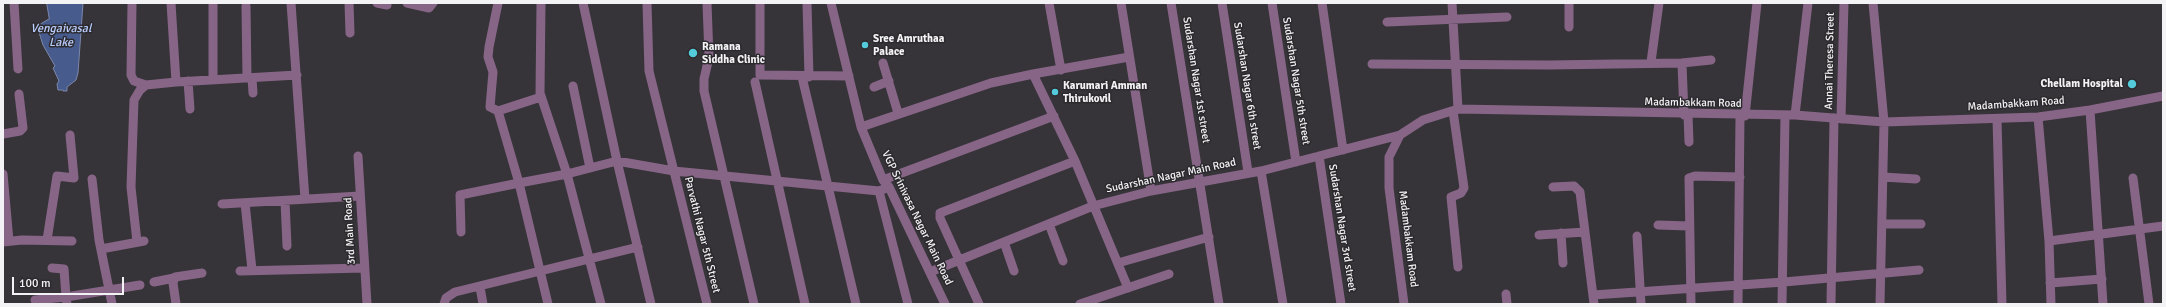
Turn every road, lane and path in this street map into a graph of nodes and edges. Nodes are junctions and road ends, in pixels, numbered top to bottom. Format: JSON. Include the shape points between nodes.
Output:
{"nodes":[{"id":1,"x":14,"y":3,"type":"edge"},
{"id":2,"x":132,"y":3,"type":"edge"},
{"id":3,"x":172,"y":3,"type":"edge"},
{"id":4,"x":214,"y":3,"type":"edge"},
{"id":5,"x":291,"y":3,"type":"edge"},
{"id":6,"x":348,"y":3,"type":"edge"},
{"id":7,"x":407,"y":3,"type":"edge"},
{"id":8,"x":433,"y":3,"type":"edge"},
{"id":9,"x":498,"y":3,"type":"edge"},
{"id":10,"x":541,"y":3,"type":"edge"},
{"id":11,"x":583,"y":3,"type":"edge"},
{"id":12,"x":647,"y":3,"type":"edge"},
{"id":13,"x":707,"y":3,"type":"edge"},
{"id":14,"x":760,"y":3,"type":"edge"},
{"id":15,"x":807,"y":3,"type":"edge"},
{"id":16,"x":831,"y":3,"type":"edge"},
{"id":17,"x":1049,"y":3,"type":"edge"},
{"id":18,"x":1121,"y":3,"type":"edge"},
{"id":19,"x":1171,"y":3,"type":"edge"},
{"id":20,"x":1222,"y":3,"type":"edge"},
{"id":21,"x":1272,"y":3,"type":"edge"},
{"id":22,"x":1322,"y":3,"type":"edge"},
{"id":23,"x":1452,"y":3,"type":"edge"},
{"id":24,"x":1568,"y":3,"type":"edge"},
{"id":25,"x":1659,"y":3,"type":"edge"},
{"id":26,"x":1757,"y":3,"type":"edge"},
{"id":27,"x":1808,"y":3,"type":"edge"},
{"id":28,"x":1844,"y":3,"type":"edge"},
{"id":29,"x":1873,"y":3,"type":"edge"},
{"id":30,"x":246,"y":6,"type":"dead end"},
{"id":31,"x":1507,"y":17,"type":"dead end"},
{"id":32,"x":1454,"y":20,"type":"junction"},
{"id":33,"x":1387,"y":22,"type":"dead end"},
{"id":34,"x":1569,"y":27,"type":"dead end"},
{"id":35,"x":350,"y":33,"type":"dead end"},
{"id":36,"x":1129,"y":57,"type":"junction"},
{"id":37,"x":1711,"y":60,"type":"dead end"},
{"id":38,"x":1651,"y":62,"type":"junction"},
{"id":39,"x":883,"y":63,"type":"dead end"},
{"id":40,"x":1682,"y":63,"type":"junction"},
{"id":41,"x":1372,"y":64,"type":"dead end"},
{"id":42,"x":1456,"y":64,"type":"junction"},
{"id":43,"x":18,"y":69,"type":"dead end"},
{"id":44,"x":1061,"y":70,"type":"junction"},
{"id":45,"x":1033,"y":74,"type":"junction"},
{"id":46,"x":297,"y":75,"type":"junction"},
{"id":47,"x":849,"y":76,"type":"junction"},
{"id":48,"x":805,"y":77,"type":"junction"},
{"id":49,"x":249,"y":78,"type":"junction"},
{"id":50,"x":213,"y":80,"type":"junction"},
{"id":51,"x":188,"y":81,"type":"junction"},
{"id":52,"x":888,"y":81,"type":"junction"},
{"id":53,"x":176,"y":82,"type":"junction"},
{"id":54,"x":755,"y":82,"type":"dead end"},
{"id":55,"x":146,"y":85,"type":"junction"},
{"id":56,"x":573,"y":86,"type":"dead end"},
{"id":57,"x":874,"y":87,"type":"dead end"},
{"id":58,"x":253,"y":93,"type":"dead end"},
{"id":59,"x":19,"y":94,"type":"dead end"},
{"id":60,"x":2163,"y":96,"type":"edge"},
{"id":61,"x":541,"y":97,"type":"junction"},
{"id":62,"x":190,"y":109,"type":"dead end"},
{"id":63,"x":1456,"y":110,"type":"junction"},
{"id":64,"x":2090,"y":110,"type":"junction"},
{"id":65,"x":498,"y":111,"type":"junction"},
{"id":66,"x":898,"y":113,"type":"junction"},
{"id":67,"x":1686,"y":115,"type":"junction"},
{"id":68,"x":1785,"y":115,"type":"junction"},
{"id":69,"x":1795,"y":115,"type":"junction"},
{"id":70,"x":1054,"y":116,"type":"junction"},
{"id":71,"x":1743,"y":116,"type":"junction"},
{"id":72,"x":2038,"y":117,"type":"junction"},
{"id":73,"x":1837,"y":118,"type":"junction"},
{"id":74,"x":1997,"y":119,"type":"junction"},
{"id":75,"x":1884,"y":122,"type":"junction"},
{"id":76,"x":861,"y":127,"type":"junction"},
{"id":77,"x":3,"y":134,"type":"edge"},
{"id":78,"x":70,"y":135,"type":"dead end"},
{"id":79,"x":1400,"y":135,"type":"junction"},
{"id":80,"x":1688,"y":142,"type":"dead end"},
{"id":81,"x":1343,"y":150,"type":"junction"},
{"id":82,"x":358,"y":156,"type":"dead end"},
{"id":83,"x":1319,"y":156,"type":"junction"},
{"id":84,"x":617,"y":161,"type":"junction"},
{"id":85,"x":1075,"y":161,"type":"junction"},
{"id":86,"x":1296,"y":162,"type":"junction"},
{"id":87,"x":590,"y":168,"type":"junction"},
{"id":88,"x":674,"y":171,"type":"junction"},
{"id":89,"x":1261,"y":171,"type":"junction"},
{"id":90,"x":1248,"y":172,"type":"junction"},
{"id":91,"x":3,"y":174,"type":"edge"},
{"id":92,"x":567,"y":174,"type":"junction"},
{"id":93,"x":723,"y":175,"type":"junction"},
{"id":94,"x":1740,"y":177,"type":"junction"},
{"id":95,"x":1883,"y":177,"type":"junction"},
{"id":96,"x":2133,"y":178,"type":"dead end"},
{"id":97,"x":92,"y":179,"type":"dead end"},
{"id":98,"x":1916,"y":179,"type":"dead end"},
{"id":99,"x":776,"y":180,"type":"junction"},
{"id":100,"x":883,"y":180,"type":"junction"},
{"id":101,"x":1200,"y":181,"type":"junction"},
{"id":102,"x":519,"y":183,"type":"junction"},
{"id":103,"x":827,"y":185,"type":"junction"},
{"id":104,"x":889,"y":187,"type":"junction"},
{"id":105,"x":1554,"y":187,"type":"dead end"},
{"id":106,"x":879,"y":191,"type":"junction"},
{"id":107,"x":1152,"y":191,"type":"junction"},
{"id":108,"x":360,"y":196,"type":"junction"},
{"id":109,"x":305,"y":199,"type":"junction"},
{"id":110,"x":285,"y":200,"type":"junction"},
{"id":111,"x":245,"y":203,"type":"junction"},
{"id":112,"x":222,"y":204,"type":"dead end"},
{"id":113,"x":1094,"y":206,"type":"junction"},
{"id":114,"x":1049,"y":224,"type":"junction"},
{"id":115,"x":1882,"y":224,"type":"junction"},
{"id":116,"x":1921,"y":224,"type":"dead end"},
{"id":117,"x":1658,"y":225,"type":"dead end"},
{"id":118,"x":1688,"y":226,"type":"junction"},
{"id":119,"x":2163,"y":226,"type":"edge"},
{"id":120,"x":2140,"y":229,"type":"junction"},
{"id":121,"x":461,"y":232,"type":"dead end"},
{"id":122,"x":1585,"y":232,"type":"junction"},
{"id":123,"x":1561,"y":234,"type":"junction"},
{"id":124,"x":1539,"y":235,"type":"dead end"},
{"id":125,"x":2099,"y":235,"type":"junction"},
{"id":126,"x":1637,"y":236,"type":"dead end"},
{"id":127,"x":1209,"y":237,"type":"junction"},
{"id":128,"x":47,"y":240,"type":"junction"},
{"id":129,"x":72,"y":241,"type":"dead end"},
{"id":130,"x":2048,"y":241,"type":"junction"},
{"id":131,"x":6,"y":242,"type":"edge"},
{"id":132,"x":1004,"y":242,"type":"junction"},
{"id":133,"x":288,"y":246,"type":"dead end"},
{"id":134,"x":638,"y":247,"type":"junction"},
{"id":135,"x":101,"y":249,"type":"junction"},
{"id":136,"x":589,"y":259,"type":"junction"},
{"id":137,"x":958,"y":260,"type":"junction"},
{"id":138,"x":1063,"y":261,"type":"dead end"},
{"id":139,"x":1564,"y":262,"type":"dead end"},
{"id":140,"x":1118,"y":263,"type":"junction"},
{"id":141,"x":1458,"y":267,"type":"dead end"},
{"id":142,"x":52,"y":268,"type":"dead end"},
{"id":143,"x":364,"y":268,"type":"junction"},
{"id":144,"x":252,"y":270,"type":"junction"},
{"id":145,"x":1919,"y":270,"type":"dead end"},
{"id":146,"x":240,"y":271,"type":"dead end"},
{"id":147,"x":1014,"y":271,"type":"dead end"},
{"id":148,"x":541,"y":272,"type":"junction"},
{"id":149,"x":930,"y":272,"type":"junction"},
{"id":150,"x":202,"y":273,"type":"dead end"},
{"id":151,"x":1882,"y":273,"type":"junction"},
{"id":152,"x":1170,"y":274,"type":"dead end"},
{"id":153,"x":1832,"y":277,"type":"junction"},
{"id":154,"x":174,"y":278,"type":"junction"},
{"id":155,"x":2102,"y":279,"type":"junction"},
{"id":156,"x":154,"y":282,"type":"dead end"},
{"id":157,"x":1784,"y":282,"type":"junction"},
{"id":158,"x":2050,"y":283,"type":"junction"},
{"id":159,"x":1738,"y":284,"type":"junction"},
{"id":160,"x":140,"y":285,"type":"dead end"},
{"id":161,"x":480,"y":287,"type":"junction"},
{"id":162,"x":1128,"y":288,"type":"junction"},
{"id":163,"x":1691,"y":289,"type":"junction"},
{"id":164,"x":109,"y":290,"type":"junction"},
{"id":165,"x":1641,"y":292,"type":"junction"},
{"id":166,"x":1506,"y":294,"type":"dead end"},
{"id":167,"x":34,"y":300,"type":"dead end"},
{"id":168,"x":66,"y":300,"type":"edge"},
{"id":169,"x":1593,"y":300,"type":"edge"},
{"id":170,"x":1099,"y":301,"type":"edge"},
{"id":171,"x":112,"y":304,"type":"edge"},
{"id":172,"x":176,"y":304,"type":"edge"},
{"id":173,"x":367,"y":304,"type":"edge"},
{"id":174,"x":444,"y":304,"type":"edge"},
{"id":175,"x":483,"y":304,"type":"edge"},
{"id":176,"x":548,"y":304,"type":"edge"},
{"id":177,"x":601,"y":304,"type":"edge"},
{"id":178,"x":651,"y":304,"type":"edge"},
{"id":179,"x":707,"y":304,"type":"edge"},
{"id":180,"x":754,"y":304,"type":"edge"},
{"id":181,"x":806,"y":304,"type":"edge"},
{"id":182,"x":856,"y":304,"type":"edge"},
{"id":183,"x":908,"y":304,"type":"edge"},
{"id":184,"x":945,"y":304,"type":"edge"},
{"id":185,"x":979,"y":304,"type":"edge"},
{"id":186,"x":1080,"y":304,"type":"edge"},
{"id":187,"x":1220,"y":304,"type":"edge"},
{"id":188,"x":1283,"y":304,"type":"edge"},
{"id":189,"x":1341,"y":304,"type":"edge"},
{"id":190,"x":1404,"y":304,"type":"edge"},
{"id":191,"x":1507,"y":304,"type":"edge"},
{"id":192,"x":1642,"y":304,"type":"edge"},
{"id":193,"x":1691,"y":304,"type":"edge"},
{"id":194,"x":1738,"y":304,"type":"edge"},
{"id":195,"x":1782,"y":304,"type":"edge"},
{"id":196,"x":1831,"y":304,"type":"edge"},
{"id":197,"x":1880,"y":304,"type":"edge"},
{"id":198,"x":2002,"y":304,"type":"edge"},
{"id":199,"x":2050,"y":304,"type":"edge"},
{"id":200,"x":2104,"y":304,"type":"edge"},
{"id":201,"x":2149,"y":304,"type":"edge"}],
"edges":[{"from":1,"to":43,"type":"street"},
{"from":2,"to":55,"type":"street","via":[[131,75],[134,81]]},
{"from":3,"to":53,"type":"street"},
{"from":4,"to":50,"type":"street"},
{"from":5,"to":46,"type":"street"},
{"from":6,"to":35,"type":"street"},
{"from":7,"to":8,"type":"street","via":[[429,8]]},
{"from":9,"to":65,"type":"street","via":[[488,57],[493,72],[490,107]]},
{"from":10,"to":61,"type":"street"},
{"from":11,"to":84,"type":"street"},
{"from":12,"to":88,"type":"street","name":"Parvathi Nagar 5th Street","via":[[650,71]]},
{"from":13,"to":93,"type":"street","via":[[709,57],[704,91]]},
{"from":14,"to":48,"type":"street","via":[[760,75]]},
{"from":15,"to":48,"type":"street"},
{"from":16,"to":47,"type":"street","name":"VGP Srinivasa Nagar Main Road"},
{"from":17,"to":44,"type":"street"},
{"from":18,"to":36,"type":"street"},
{"from":19,"to":101,"type":"street","name":"Sudarshan Nagar 1st street"},
{"from":20,"to":90,"type":"street","name":"Sudarshan Nagar 6th street"},
{"from":21,"to":86,"type":"street","name":"Sudarshan Nagar 5th street"},
{"from":22,"to":81,"type":"street"},
{"from":23,"to":32,"type":"street"},
{"from":24,"to":34,"type":"street"},
{"from":25,"to":38,"type":"street"},
{"from":26,"to":71,"type":"street"},
{"from":27,"to":69,"type":"street"},
{"from":28,"to":73,"type":"street","name":"Annai Theresa Street"},
{"from":29,"to":75,"type":"street"},
{"from":30,"to":49,"type":"street"},
{"from":31,"to":32,"type":"street"},
{"from":32,"to":33,"type":"street"},
{"from":32,"to":42,"type":"street"},
{"from":36,"to":44,"type":"street"},
{"from":36,"to":107,"type":"street"},
{"from":37,"to":40,"type":"street"},
{"from":38,"to":40,"type":"street"},
{"from":38,"to":42,"type":"street"},
{"from":39,"to":52,"type":"street"},
{"from":40,"to":67,"type":"street"},
{"from":41,"to":42,"type":"street"},
{"from":42,"to":63,"type":"street"},
{"from":44,"to":45,"type":"street"},
{"from":45,"to":66,"type":"street","via":[[991,83]]},
{"from":45,"to":70,"type":"street"},
{"from":46,"to":49,"type":"street"},
{"from":46,"to":109,"type":"street"},
{"from":47,"to":48,"type":"street"},
{"from":47,"to":76,"type":"street","name":"VGP Srinivasa Nagar Main Road"},
{"from":48,"to":103,"type":"street"},
{"from":49,"to":50,"type":"street"},
{"from":49,"to":58,"type":"street"},
{"from":50,"to":51,"type":"street"},
{"from":51,"to":53,"type":"street"},
{"from":51,"to":62,"type":"street"},
{"from":52,"to":57,"type":"street"},
{"from":52,"to":66,"type":"street"},
{"from":53,"to":55,"type":"street"},
{"from":54,"to":99,"type":"street"},
{"from":55,"to":135,"type":"street","via":[[134,100],[131,187],[141,242]]},
{"from":56,"to":87,"type":"street"},
{"from":59,"to":77,"type":"street","via":[[23,128],[20,131]]},
{"from":60,"to":64,"type":"street","name":"Madambakkam Road"},
{"from":61,"to":65,"type":"street"},
{"from":61,"to":92,"type":"street"},
{"from":63,"to":67,"type":"street","name":"Madambakkam Road"},
{"from":63,"to":79,"type":"street","name":"Madambakkam Road","via":[[1424,120]]},
{"from":63,"to":141,"type":"street","via":[[1464,188],[1461,193],[1451,197]]},
{"from":64,"to":72,"type":"street","name":"Madambakkam Road"},
{"from":64,"to":125,"type":"street"},
{"from":65,"to":102,"type":"street"},
{"from":66,"to":76,"type":"street"},
{"from":67,"to":71,"type":"street","name":"Madambakkam Road"},
{"from":67,"to":80,"type":"street"},
{"from":68,"to":69,"type":"street","name":"Madambakkam Road"},
{"from":68,"to":71,"type":"street","name":"Madambakkam Road"},
{"from":68,"to":157,"type":"street"},
{"from":69,"to":73,"type":"street","name":"Madambakkam Road"},
{"from":70,"to":85,"type":"street"},
{"from":70,"to":100,"type":"street"},
{"from":71,"to":94,"type":"street"},
{"from":72,"to":74,"type":"street","name":"Madambakkam Road"},
{"from":72,"to":130,"type":"street"},
{"from":73,"to":75,"type":"street","name":"Madambakkam Road"},
{"from":73,"to":153,"type":"street","name":"Annai Theresa Street"},
{"from":74,"to":75,"type":"street","name":"Madambakkam Road"},
{"from":74,"to":198,"type":"street"},
{"from":75,"to":95,"type":"street"},
{"from":76,"to":100,"type":"street","name":"VGP Srinivasa Nagar Main Road"},
{"from":78,"to":128,"type":"street","via":[[74,178],[57,176]]},
{"from":79,"to":81,"type":"street","name":"Sudarshan Nagar Main Road"},
{"from":79,"to":190,"type":"street","name":"Madambakkam Road","via":[[1389,157],[1389,188]]},
{"from":81,"to":83,"type":"street","name":"Sudarshan Nagar Main Road"},
{"from":82,"to":108,"type":"street","name":"3rd Main Road"},
{"from":83,"to":86,"type":"street","name":"Sudarshan Nagar Main Road"},
{"from":83,"to":189,"type":"street","name":"Sudarshan Nagar 3rd street"},
{"from":84,"to":87,"type":"street"},
{"from":84,"to":88,"type":"street"},
{"from":84,"to":134,"type":"street"},
{"from":85,"to":113,"type":"street"},
{"from":85,"to":137,"type":"street","via":[[940,213]]},
{"from":86,"to":89,"type":"street","name":"Sudarshan Nagar Main Road"},
{"from":87,"to":92,"type":"street"},
{"from":88,"to":93,"type":"street"},
{"from":88,"to":179,"type":"street","name":"Parvathi Nagar 5th Street"},
{"from":89,"to":90,"type":"street","name":"Sudarshan Nagar Main Road"},
{"from":89,"to":188,"type":"street"},
{"from":90,"to":101,"type":"street","name":"Sudarshan Nagar Main Road"},
{"from":91,"to":131,"type":"street"},
{"from":92,"to":102,"type":"street"},
{"from":92,"to":136,"type":"street"},
{"from":93,"to":99,"type":"street"},
{"from":93,"to":180,"type":"street"},
{"from":94,"to":118,"type":"street","via":[[1689,178]]},
{"from":94,"to":159,"type":"street"},
{"from":95,"to":98,"type":"street"},
{"from":95,"to":115,"type":"street"},
{"from":96,"to":120,"type":"street"},
{"from":97,"to":135,"type":"street"},
{"from":99,"to":103,"type":"street"},
{"from":99,"to":181,"type":"street"},
{"from":100,"to":104,"type":"street","name":"VGP Srinivasa Nagar Main Road"},
{"from":101,"to":107,"type":"street","name":"Sudarshan Nagar Main Road"},
{"from":101,"to":127,"type":"street","name":"Sudarshan Nagar 1st street"},
{"from":102,"to":121,"type":"street","via":[[460,194]]},
{"from":102,"to":148,"type":"street"},
{"from":103,"to":106,"type":"street"},
{"from":103,"to":182,"type":"street"},
{"from":104,"to":106,"type":"street"},
{"from":104,"to":149,"type":"street","name":"VGP Srinivasa Nagar Main Road"},
{"from":105,"to":122,"type":"street","via":[[1571,185],[1579,189]]},
{"from":106,"to":183,"type":"street"},
{"from":107,"to":113,"type":"street","name":"Sudarshan Nagar Main Road"},
{"from":108,"to":109,"type":"street"},
{"from":108,"to":143,"type":"street","name":"3rd Main Road"},
{"from":109,"to":110,"type":"street"},
{"from":110,"to":111,"type":"street"},
{"from":110,"to":133,"type":"street"},
{"from":111,"to":112,"type":"street"},
{"from":111,"to":144,"type":"street"},
{"from":113,"to":114,"type":"street","name":"Sudarshan Nagar Main Road"},
{"from":113,"to":140,"type":"street"},
{"from":114,"to":132,"type":"street","name":"Sudarshan Nagar Main Road"},
{"from":114,"to":138,"type":"street"},
{"from":115,"to":116,"type":"street"},
{"from":115,"to":151,"type":"street"},
{"from":117,"to":118,"type":"street"},
{"from":118,"to":163,"type":"street"},
{"from":119,"to":120,"type":"street"},
{"from":120,"to":125,"type":"street"},
{"from":120,"to":201,"type":"street"},
{"from":122,"to":123,"type":"street"},
{"from":122,"to":169,"type":"street"},
{"from":123,"to":124,"type":"street"},
{"from":123,"to":139,"type":"street"},
{"from":125,"to":130,"type":"street"},
{"from":125,"to":155,"type":"street"},
{"from":126,"to":165,"type":"street"},
{"from":127,"to":140,"type":"street"},
{"from":127,"to":187,"type":"street","name":"Sudarshan Nagar 1st street"},
{"from":128,"to":129,"type":"street"},
{"from":128,"to":131,"type":"street"},
{"from":130,"to":158,"type":"street"},
{"from":132,"to":137,"type":"street","name":"Sudarshan Nagar Main Road"},
{"from":132,"to":147,"type":"street"},
{"from":134,"to":136,"type":"street"},
{"from":134,"to":178,"type":"street"},
{"from":135,"to":164,"type":"street"},
{"from":136,"to":148,"type":"street"},
{"from":136,"to":177,"type":"street"},
{"from":137,"to":149,"type":"street","name":"Sudarshan Nagar Main Road"},
{"from":137,"to":185,"type":"street"},
{"from":140,"to":162,"type":"street"},
{"from":142,"to":168,"type":"street","via":[[64,269]]},
{"from":143,"to":144,"type":"street"},
{"from":143,"to":173,"type":"street","name":"3rd Main Road"},
{"from":144,"to":146,"type":"street"},
{"from":145,"to":151,"type":"street"},
{"from":148,"to":161,"type":"street"},
{"from":148,"to":176,"type":"street"},
{"from":149,"to":184,"type":"street","name":"VGP Srinivasa Nagar Main Road"},
{"from":150,"to":154,"type":"street"},
{"from":151,"to":153,"type":"street"},
{"from":151,"to":197,"type":"street"},
{"from":152,"to":162,"type":"street"},
{"from":153,"to":157,"type":"street"},
{"from":153,"to":196,"type":"street","name":"Annai Theresa Street"},
{"from":154,"to":156,"type":"street"},
{"from":154,"to":172,"type":"street"},
{"from":155,"to":158,"type":"street"},
{"from":155,"to":200,"type":"street"},
{"from":157,"to":159,"type":"street"},
{"from":157,"to":195,"type":"street"},
{"from":158,"to":199,"type":"street"},
{"from":159,"to":163,"type":"street"},
{"from":159,"to":194,"type":"street"},
{"from":160,"to":164,"type":"street"},
{"from":161,"to":174,"type":"street","via":[[455,292],[446,298]]},
{"from":161,"to":175,"type":"street"},
{"from":162,"to":170,"type":"street"},
{"from":163,"to":165,"type":"street"},
{"from":163,"to":193,"type":"street"},
{"from":164,"to":168,"type":"street"},
{"from":164,"to":171,"type":"street"},
{"from":165,"to":169,"type":"street"},
{"from":165,"to":192,"type":"street"},
{"from":166,"to":191,"type":"street"},
{"from":167,"to":168,"type":"street"},
{"from":170,"to":186,"type":"street"}]}
